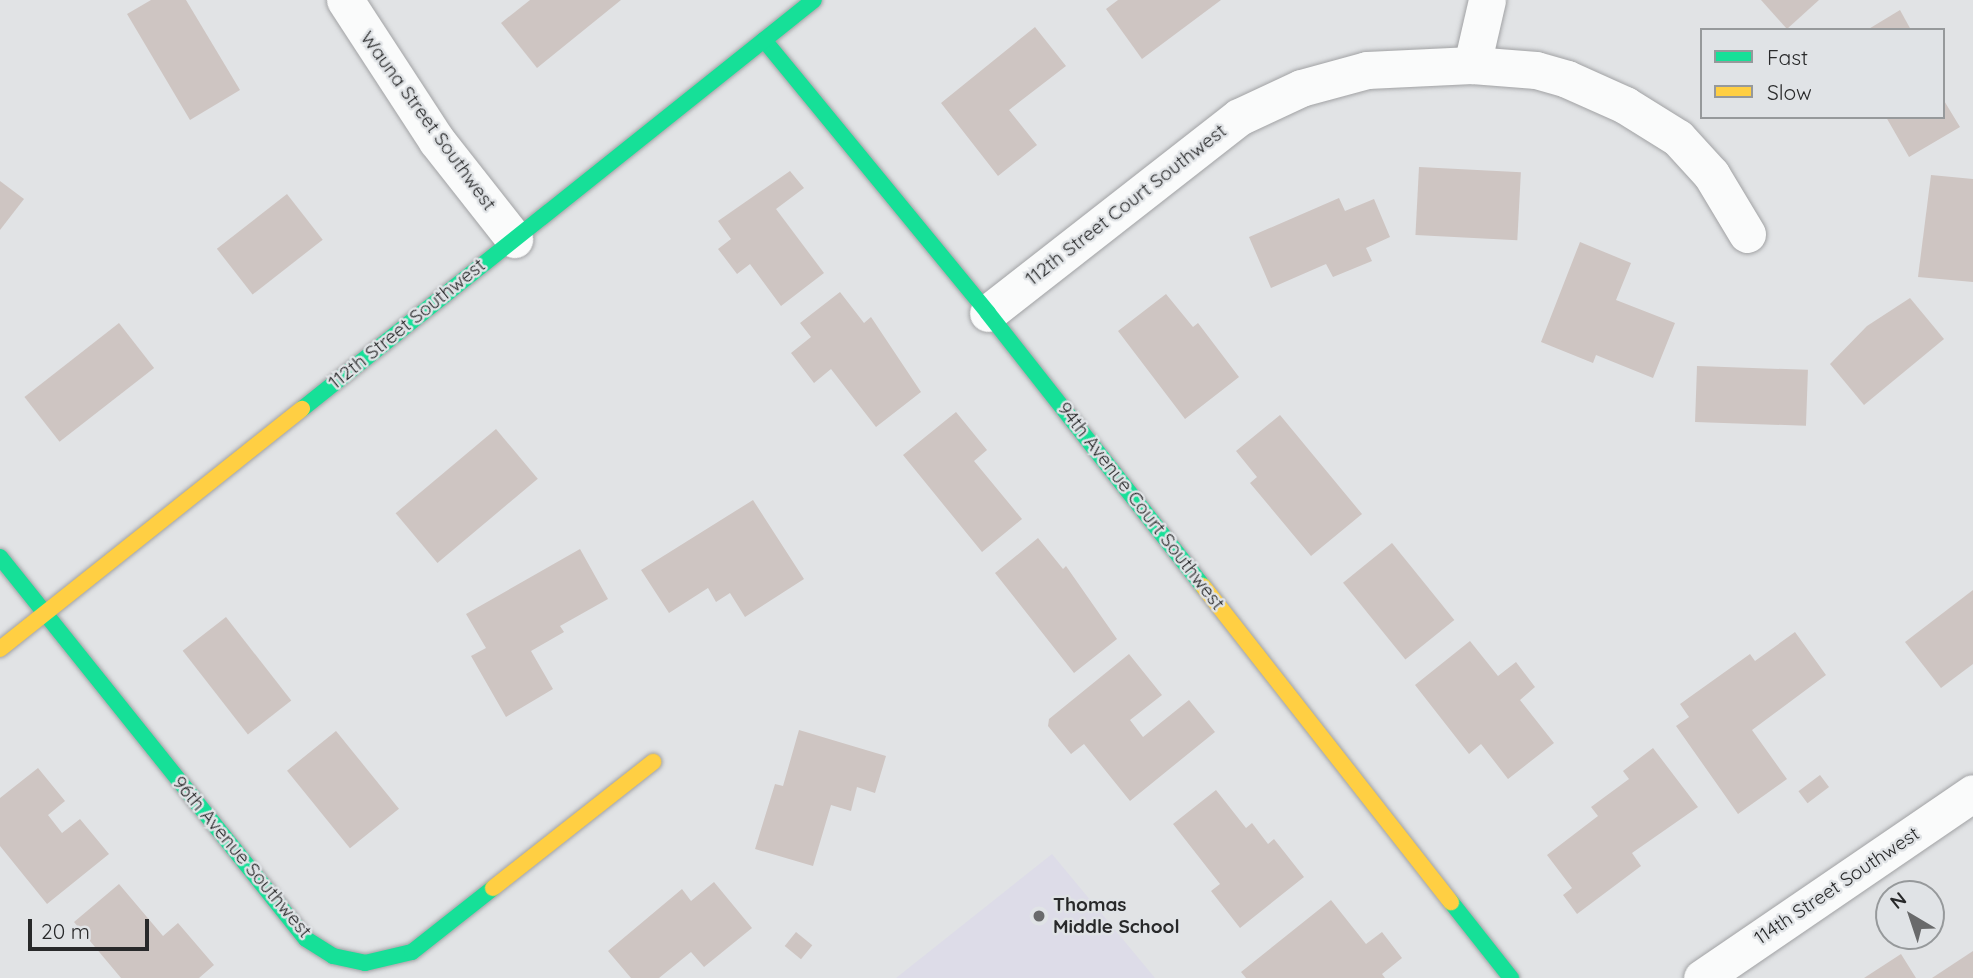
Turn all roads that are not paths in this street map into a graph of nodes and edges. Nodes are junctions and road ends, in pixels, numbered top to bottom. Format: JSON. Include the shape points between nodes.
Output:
{"nodes":[{"id":1,"x":345,"y":0,"type":"edge"},
{"id":2,"x":814,"y":0,"type":"edge"},
{"id":3,"x":1487,"y":0,"type":"edge"},
{"id":4,"x":764,"y":40,"type":"junction"},
{"id":5,"x":1472,"y":65,"type":"junction"},
{"id":6,"x":1746,"y":234,"type":"dead end"},
{"id":7,"x":514,"y":239,"type":"junction"},
{"id":8,"x":988,"y":313,"type":"junction"},
{"id":9,"x":0,"y":557,"type":"edge"},
{"id":10,"x":44,"y":614,"type":"junction"},
{"id":11,"x":0,"y":649,"type":"edge"},
{"id":12,"x":653,"y":762,"type":"dead end"},
{"id":13,"x":1973,"y":793,"type":"edge"},
{"id":14,"x":1511,"y":978,"type":"edge"},
{"id":15,"x":1702,"y":978,"type":"edge"}],
"edges":[{"from":1,"to":7,"type":"street","name":"Wauna Street Southwest","via":[[438,141]]},
{"from":2,"to":4,"type":"street","name":"112th Street Southwest"},
{"from":3,"to":5,"type":"street"},
{"from":4,"to":7,"type":"street","name":"112th Street Southwest"},
{"from":4,"to":8,"type":"street","name":"94th Avenue Court Southwest"},
{"from":5,"to":6,"type":"street","name":"112th Street Court Southwest","via":[[1535,70],[1567,79],[1668,131],[1712,174]]},
{"from":5,"to":8,"type":"street","name":"112th Street Court Southwest","via":[[1367,70],[1301,88],[1240,117]]},
{"from":7,"to":10,"type":"street","name":"112th Street Southwest"},
{"from":8,"to":14,"type":"street","name":"94th Avenue Court Southwest"},
{"from":9,"to":10,"type":"street","name":"96th Avenue Southwest"},
{"from":10,"to":11,"type":"street","name":"112th Street Southwest"},
{"from":10,"to":12,"type":"street","name":"96th Avenue Southwest","via":[[306,939],[333,956],[365,963],[412,952]]},
{"from":13,"to":15,"type":"street","name":"114th Street Southwest"}]}
